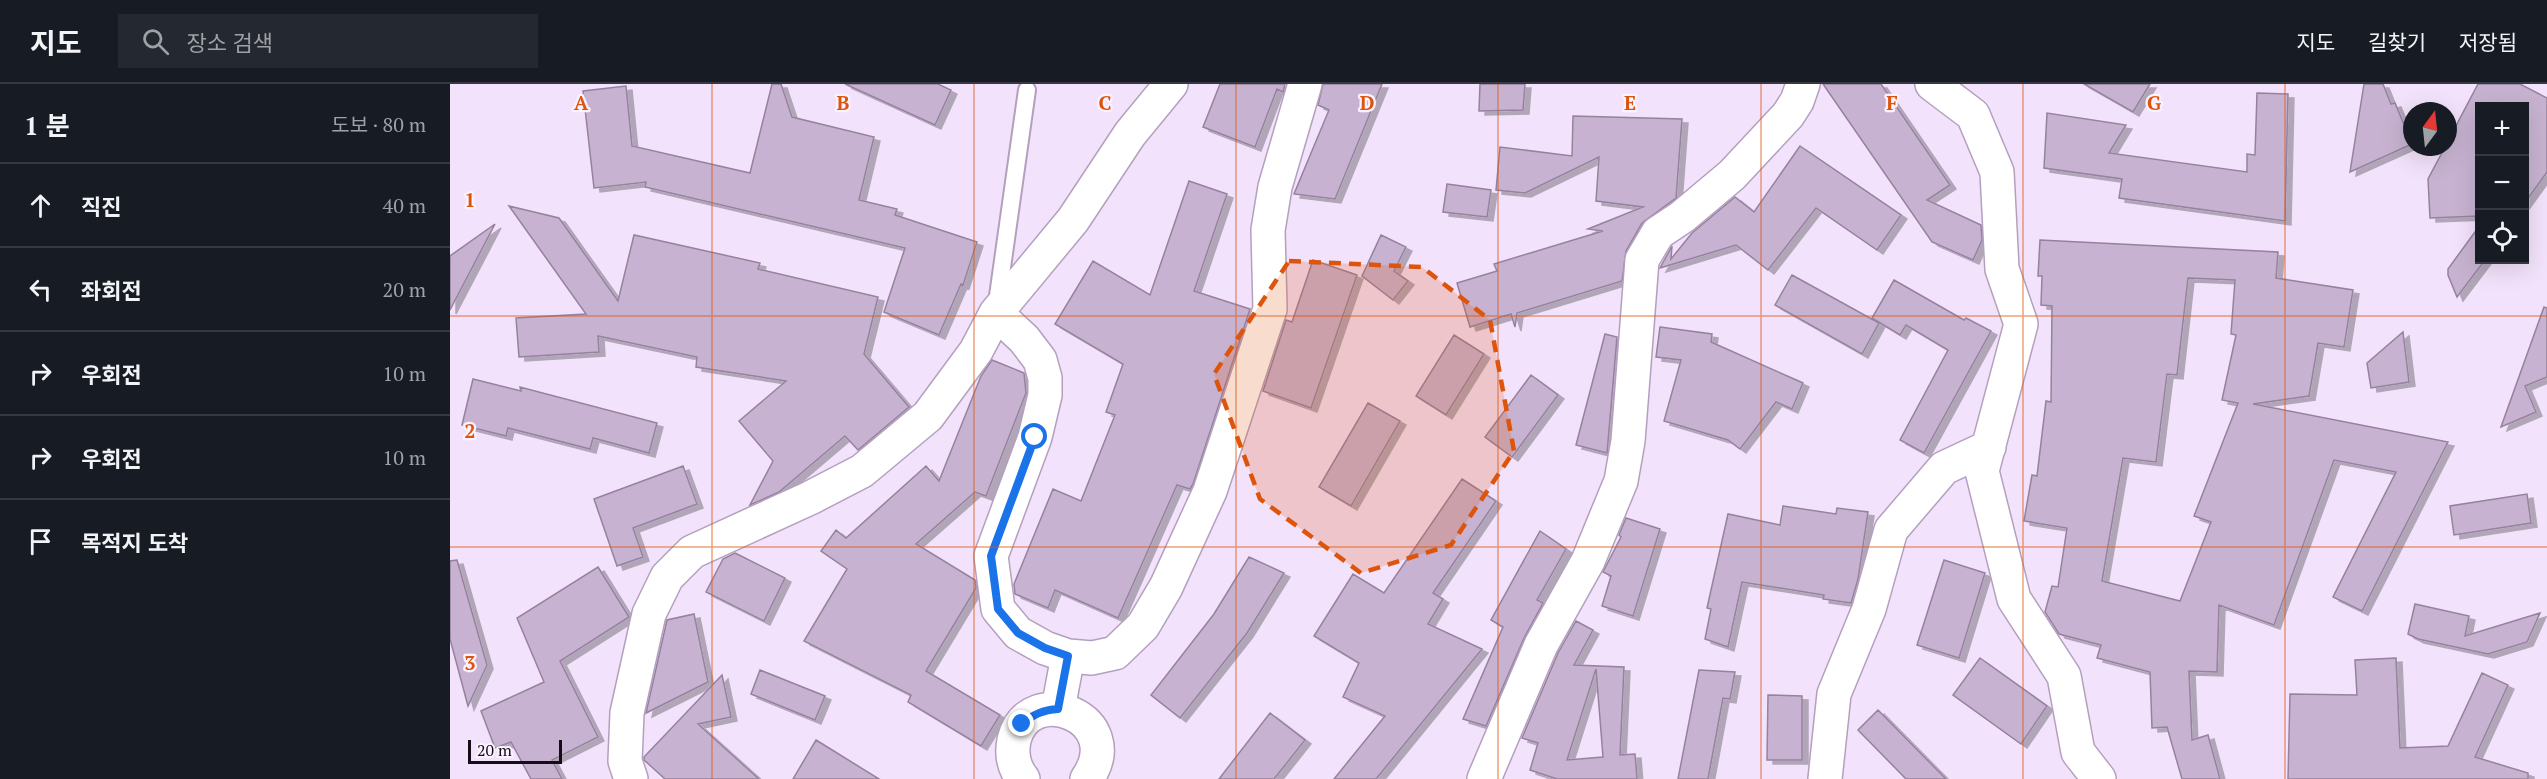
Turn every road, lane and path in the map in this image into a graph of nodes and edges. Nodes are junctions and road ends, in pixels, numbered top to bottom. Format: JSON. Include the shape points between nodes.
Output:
{"nodes":[{"id":1,"x":1172,"y":84,"type":"edge"},
{"id":2,"x":1305,"y":84,"type":"edge"},
{"id":3,"x":1803,"y":84,"type":"edge"},
{"id":4,"x":1932,"y":84,"type":"edge"},
{"id":5,"x":1027,"y":90,"type":"dead end"},
{"id":6,"x":996,"y":313,"type":"junction"},
{"id":7,"x":1989,"y":447,"type":"junction"},
{"id":8,"x":1068,"y":656,"type":"junction"},
{"id":9,"x":1058,"y":709,"type":"junction"},
{"id":10,"x":631,"y":779,"type":"edge"},
{"id":11,"x":1023,"y":779,"type":"edge"},
{"id":12,"x":1087,"y":779,"type":"edge"},
{"id":13,"x":1484,"y":779,"type":"edge"},
{"id":14,"x":1825,"y":779,"type":"edge"},
{"id":15,"x":2098,"y":779,"type":"edge"}],
"edges":[{"from":1,"to":6,"type":"street","via":[[1130,134],[1073,220]]},
{"from":2,"to":8,"type":"street","via":[[1275,187],[1268,230],[1270,309],[1210,491],[1166,587],[1143,626],[1115,653],[1092,658]]},
{"from":3,"to":13,"type":"street","via":[[1788,115],[1732,175],[1658,233],[1642,260],[1628,441],[1621,481],[1588,561],[1541,645]]},
{"from":4,"to":7,"type":"street","via":[[1973,115],[1997,172],[2002,269],[2021,324]]},
{"from":5,"to":6,"type":"lane"},
{"from":6,"to":8,"type":"street","via":[[1040,360],[1045,378],[1035,437],[991,556],[998,609],[1018,633]]},
{"from":6,"to":10,"type":"street","via":[[976,351],[928,416],[862,471],[692,552],[667,577],[649,614],[627,713],[625,761]]},
{"from":7,"to":14,"type":"street","via":[[1944,468],[1891,530],[1869,609],[1834,694]]},
{"from":7,"to":15,"type":"street","via":[[1982,471],[2014,599],[2064,676],[2078,752]]},
{"from":8,"to":9,"type":"street"},
{"from":9,"to":11,"type":"street","via":[[1032,716],[1016,735],[1014,761]]},
{"from":9,"to":12,"type":"street","via":[[1082,719],[1096,741],[1094,767]]}]}
